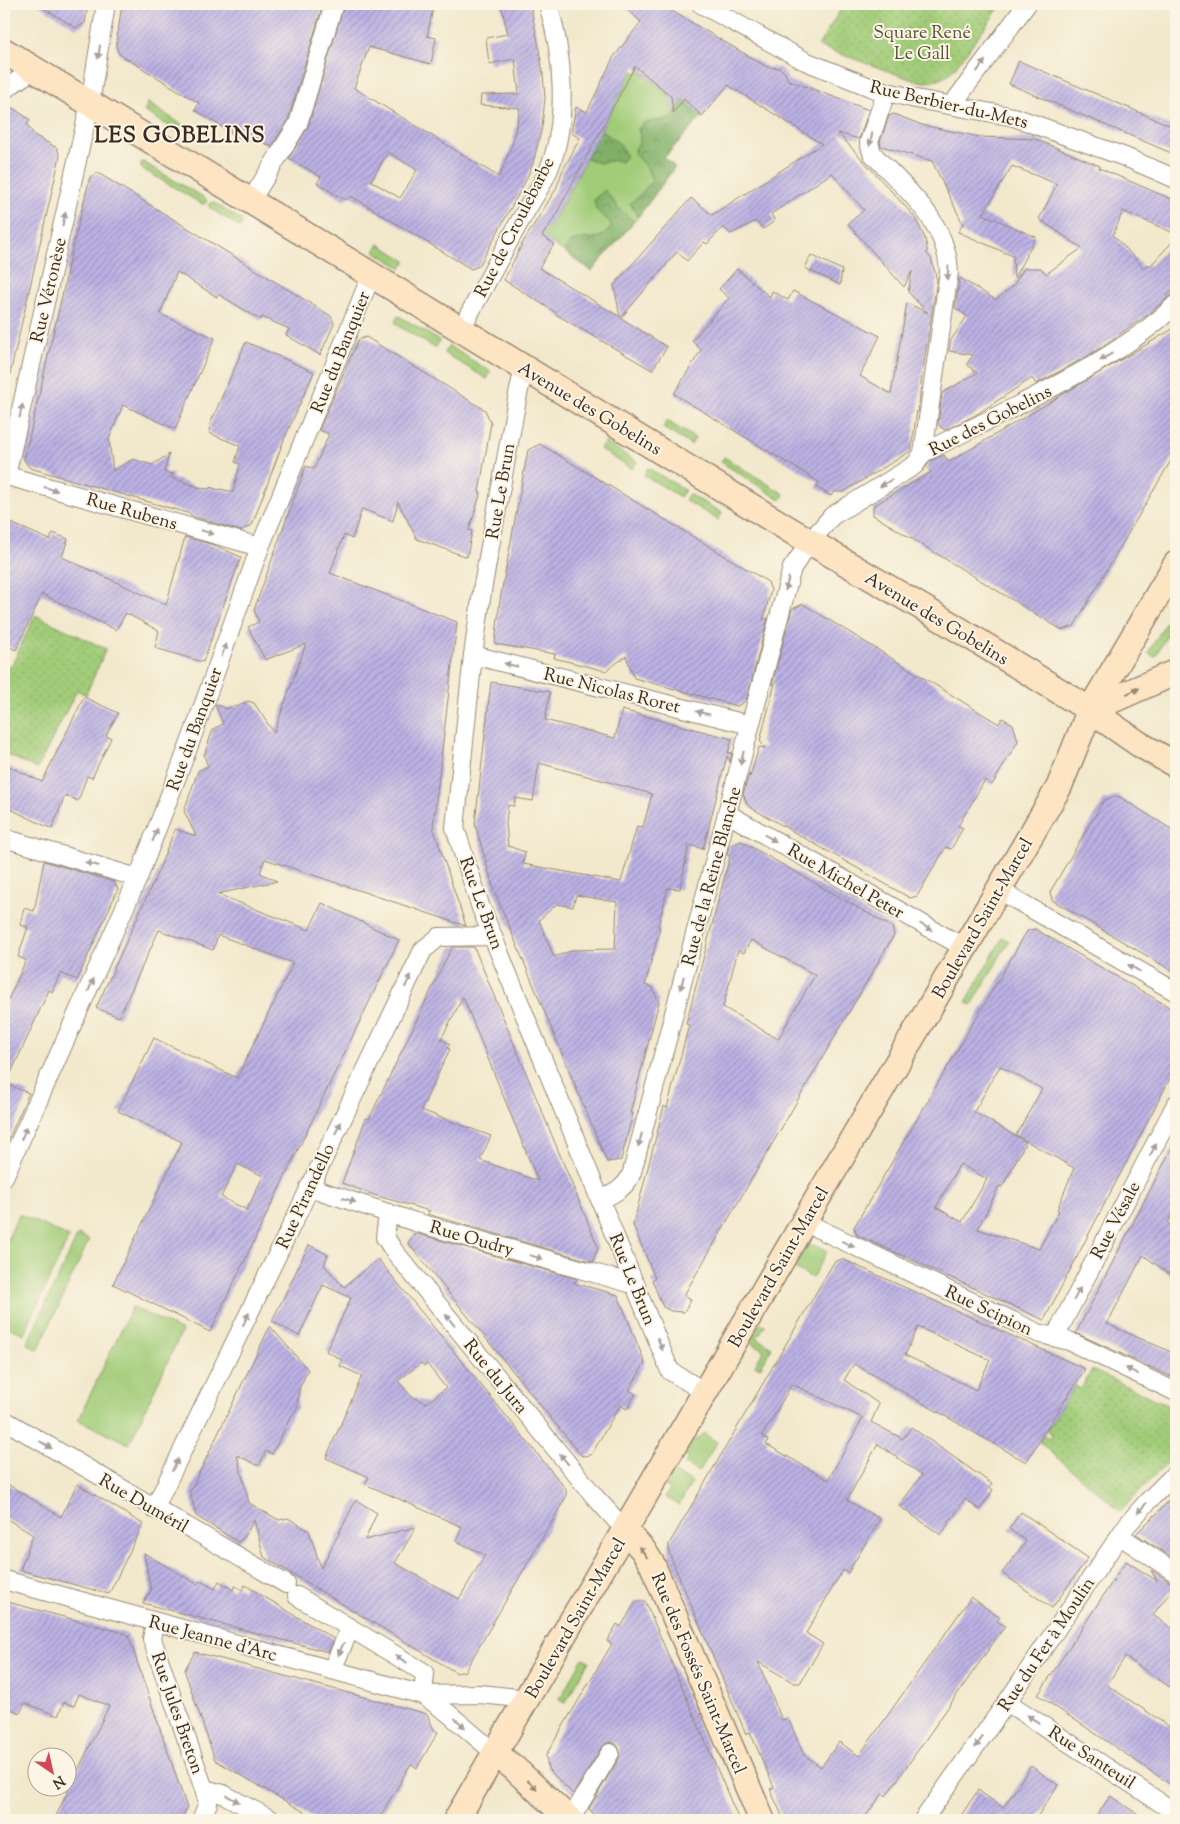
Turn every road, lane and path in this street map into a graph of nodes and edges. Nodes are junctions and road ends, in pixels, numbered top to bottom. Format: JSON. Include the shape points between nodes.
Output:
{"nodes":[{"id":1,"x":106,"y":4,"type":"edge"},
{"id":2,"x":334,"y":4,"type":"edge"},
{"id":3,"x":548,"y":4,"type":"edge"},
{"id":4,"x":701,"y":4,"type":"edge"},
{"id":5,"x":1027,"y":4,"type":"edge"},
{"id":6,"x":4,"y":51,"type":"edge"},
{"id":7,"x":34,"y":70,"type":"junction"},
{"id":8,"x":4,"y":90,"type":"edge"},
{"id":9,"x":886,"y":92,"type":"junction"},
{"id":10,"x":90,"y":103,"type":"junction"},
{"id":11,"x":952,"y":105,"type":"junction"},
{"id":12,"x":1176,"y":179,"type":"edge"},
{"id":13,"x":250,"y":202,"type":"junction"},
{"id":14,"x":372,"y":276,"type":"junction"},
{"id":15,"x":1176,"y":304,"type":"edge"},
{"id":16,"x":461,"y":330,"type":"junction"},
{"id":17,"x":524,"y":368,"type":"junction"},
{"id":18,"x":923,"y":453,"type":"junction"},
{"id":19,"x":5,"y":476,"type":"edge"},
{"id":20,"x":810,"y":542,"type":"junction"},
{"id":21,"x":260,"y":547,"type":"junction"},
{"id":22,"x":1174,"y":573,"type":"edge"},
{"id":23,"x":473,"y":655,"type":"junction"},
{"id":24,"x":1176,"y":672,"type":"edge"},
{"id":25,"x":1090,"y":710,"type":"junction"},
{"id":26,"x":750,"y":725,"type":"junction"},
{"id":27,"x":1176,"y":765,"type":"edge"},
{"id":28,"x":728,"y":814,"type":"junction"},
{"id":29,"x":4,"y":838,"type":"edge"},
{"id":30,"x":138,"y":878,"type":"junction"},
{"id":31,"x":999,"y":890,"type":"junction"},
{"id":32,"x":493,"y":936,"type":"junction"},
{"id":33,"x":965,"y":948,"type":"junction"},
{"id":34,"x":1176,"y":992,"type":"edge"},
{"id":35,"x":1176,"y":1104,"type":"edge"},
{"id":36,"x":4,"y":1177,"type":"edge"},
{"id":37,"x":309,"y":1188,"type":"junction"},
{"id":38,"x":601,"y":1200,"type":"junction"},
{"id":39,"x":388,"y":1213,"type":"junction"},
{"id":40,"x":804,"y":1222,"type":"junction"},
{"id":41,"x":636,"y":1286,"type":"junction"},
{"id":42,"x":1054,"y":1337,"type":"junction"},
{"id":43,"x":706,"y":1392,"type":"junction"},
{"id":44,"x":1176,"y":1392,"type":"edge"},
{"id":45,"x":4,"y":1420,"type":"edge"},
{"id":46,"x":1176,"y":1474,"type":"edge"},
{"id":47,"x":154,"y":1509,"type":"junction"},
{"id":48,"x":626,"y":1531,"type":"junction"},
{"id":49,"x":1120,"y":1536,"type":"junction"},
{"id":50,"x":1176,"y":1573,"type":"edge"},
{"id":51,"x":4,"y":1580,"type":"edge"},
{"id":52,"x":156,"y":1623,"type":"junction"},
{"id":53,"x":350,"y":1628,"type":"junction"},
{"id":54,"x":332,"y":1670,"type":"junction"},
{"id":55,"x":422,"y":1694,"type":"junction"},
{"id":56,"x":528,"y":1699,"type":"junction"},
{"id":57,"x":1007,"y":1702,"type":"junction"},
{"id":58,"x":610,"y":1753,"type":"dead end"},
{"id":59,"x":496,"y":1754,"type":"junction"},
{"id":60,"x":204,"y":1790,"type":"junction"},
{"id":61,"x":1176,"y":1813,"type":"edge"},
{"id":62,"x":201,"y":1820,"type":"edge"},
{"id":63,"x":272,"y":1820,"type":"edge"},
{"id":64,"x":456,"y":1820,"type":"edge"},
{"id":65,"x":570,"y":1820,"type":"edge"},
{"id":66,"x":762,"y":1820,"type":"edge"},
{"id":67,"x":923,"y":1820,"type":"edge"}],
"edges":[{"from":1,"to":10,"type":"street","name":"Rue Véronèse","one_way":true},
{"from":2,"to":13,"type":"street","via":[[298,124]]},
{"from":3,"to":16,"type":"street","name":"Rue de Croulebarbe","via":[[560,65],[562,106],[558,136],[549,169]]},
{"from":4,"to":9,"type":"street","name":"Rue Berbier-du-Mets","via":[[805,61]]},
{"from":11,"to":5,"type":"street","one_way":true},
{"from":6,"to":7,"type":"main road","name":"Avenue des Gobelins"},
{"from":7,"to":8,"type":"street"},
{"from":7,"to":10,"type":"main road","name":"Avenue des Gobelins"},
{"from":9,"to":11,"type":"street","name":"Rue Berbier-du-Mets"},
{"from":9,"to":18,"type":"street","one_way":true,"via":[[869,148],[931,218],[940,232],[948,260],[949,272]]},
{"from":10,"to":13,"type":"main road","name":"Avenue des Gobelins"},
{"from":19,"to":10,"type":"street","name":"Rue Véronèse","one_way":true},
{"from":11,"to":12,"type":"street","name":"Rue Berbier-du-Mets","via":[[1014,116]]},
{"from":13,"to":14,"type":"main road","name":"Avenue des Gobelins"},
{"from":14,"to":16,"type":"main road","name":"Avenue des Gobelins"},
{"from":14,"to":21,"type":"street","name":"Rue du Banquier"},
{"from":15,"to":18,"type":"street","name":"Rue des Gobelins","one_way":true,"via":[[1122,347],[1059,385]]},
{"from":16,"to":17,"type":"main road","name":"Avenue des Gobelins"},
{"from":17,"to":20,"type":"main road","name":"Avenue des Gobelins"},
{"from":17,"to":23,"type":"street","name":"Rue Le Brun","via":[[483,584]]},
{"from":18,"to":20,"type":"street","name":"Rue des Gobelins","one_way":true,"via":[[915,466],[832,516]]},
{"from":19,"to":21,"type":"street","name":"Rue Rubens","one_way":true},
{"from":20,"to":25,"type":"main road","name":"Avenue des Gobelins"},
{"from":20,"to":26,"type":"street","name":"Rue de la Reine Blanche","one_way":true,"via":[[792,568]]},
{"from":30,"to":21,"type":"street","name":"Rue du Banquier","one_way":true},
{"from":22,"to":25,"type":"main road","name":"Boulevard Saint-Marcel"},
{"from":26,"to":23,"type":"street","name":"Rue Nicolas Roret","one_way":true},
{"from":23,"to":32,"type":"street","name":"Rue Le Brun","via":[[455,828]]},
{"from":25,"to":24,"type":"main road","one_way":true},
{"from":25,"to":27,"type":"main road","name":"Avenue des Gobelins"},
{"from":25,"to":31,"type":"main road","name":"Boulevard Saint-Marcel","via":[[1059,787]]},
{"from":26,"to":28,"type":"street","name":"Rue de la Reine Blanche","one_way":true},
{"from":28,"to":33,"type":"street","name":"Rue Michel Peter","one_way":true},
{"from":28,"to":38,"type":"street","name":"Rue de la Reine Blanche","one_way":true,"via":[[632,1172],[625,1185]]},
{"from":30,"to":29,"type":"street","one_way":true},
{"from":36,"to":30,"type":"street","name":"Rue du Banquier","one_way":true},
{"from":31,"to":33,"type":"main road","name":"Boulevard Saint-Marcel"},
{"from":34,"to":31,"type":"street","one_way":true},
{"from":37,"to":32,"type":"street","name":"Rue Pirandello","one_way":true,"via":[[423,950],[438,937]]},
{"from":32,"to":38,"type":"street","name":"Rue Le Brun"},
{"from":33,"to":40,"type":"main road","name":"Boulevard Saint-Marcel"},
{"from":42,"to":35,"type":"street","name":"Rue Vésale","one_way":true},
{"from":37,"to":39,"type":"street","name":"Rue Oudry","one_way":true},
{"from":47,"to":37,"type":"street","name":"Rue Pirandello","one_way":true},
{"from":38,"to":41,"type":"street","name":"Rue Le Brun"},
{"from":39,"to":41,"type":"street","name":"Rue Oudry","one_way":true},
{"from":48,"to":39,"type":"street","name":"Rue du Jura","one_way":true,"via":[[394,1252],[385,1237]]},
{"from":40,"to":42,"type":"street","name":"Rue Scipion","one_way":true},
{"from":40,"to":43,"type":"main road","name":"Boulevard Saint-Marcel"},
{"from":41,"to":43,"type":"street","name":"Rue Le Brun","one_way":true,"via":[[670,1371]]},
{"from":44,"to":42,"type":"street","name":"Rue Scipion","one_way":true,"via":[[1069,1341]]},
{"from":43,"to":48,"type":"main road","name":"Boulevard Saint-Marcel"},
{"from":45,"to":47,"type":"street","name":"Rue Duméril","one_way":true},
{"from":46,"to":49,"type":"street","name":"Rue du Fer à Moulin","one_way":true,"via":[[1139,1510]]},
{"from":47,"to":53,"type":"street","name":"Rue Duméril"},
{"from":48,"to":56,"type":"main road","name":"Boulevard Saint-Marcel"},
{"from":66,"to":48,"type":"main road","name":"Rue des Fossés Saint-Marcel","one_way":true,"via":[[652,1564]]},
{"from":49,"to":50,"type":"street"},
{"from":49,"to":57,"type":"street","name":"Rue du Fer à Moulin"},
{"from":51,"to":52,"type":"street","name":"Rue Jeanne d'Arc"},
{"from":52,"to":54,"type":"street","name":"Rue Jeanne d'Arc"},
{"from":52,"to":60,"type":"street","name":"Rue Jules Breton","via":[[152,1639]]},
{"from":53,"to":54,"type":"street","one_way":true},
{"from":55,"to":53,"type":"street","name":"Rue Duméril","one_way":true,"via":[[425,1673]]},
{"from":54,"to":55,"type":"street","name":"Rue Jeanne d'Arc"},
{"from":55,"to":56,"type":"street","name":"Rue Jeanne d'Arc","via":[[480,1694]]},
{"from":55,"to":59,"type":"street","name":"Rue Jeanne d'Arc","one_way":true},
{"from":56,"to":59,"type":"main road","name":"Boulevard Saint-Marcel"},
{"from":61,"to":57,"type":"street","name":"Rue Santeuil","one_way":true},
{"from":57,"to":67,"type":"street","name":"Rue du Fer à Moulin","one_way":true},
{"from":58,"to":65,"type":"street"},
{"from":59,"to":64,"type":"main road","name":"Boulevard Saint-Marcel"},
{"from":59,"to":65,"type":"main road","one_way":true},
{"from":60,"to":62,"type":"street","via":[[208,1803]]},
{"from":60,"to":63,"type":"street","name":"Rue Jules Breton","one_way":true,"via":[[223,1794]]}]}
